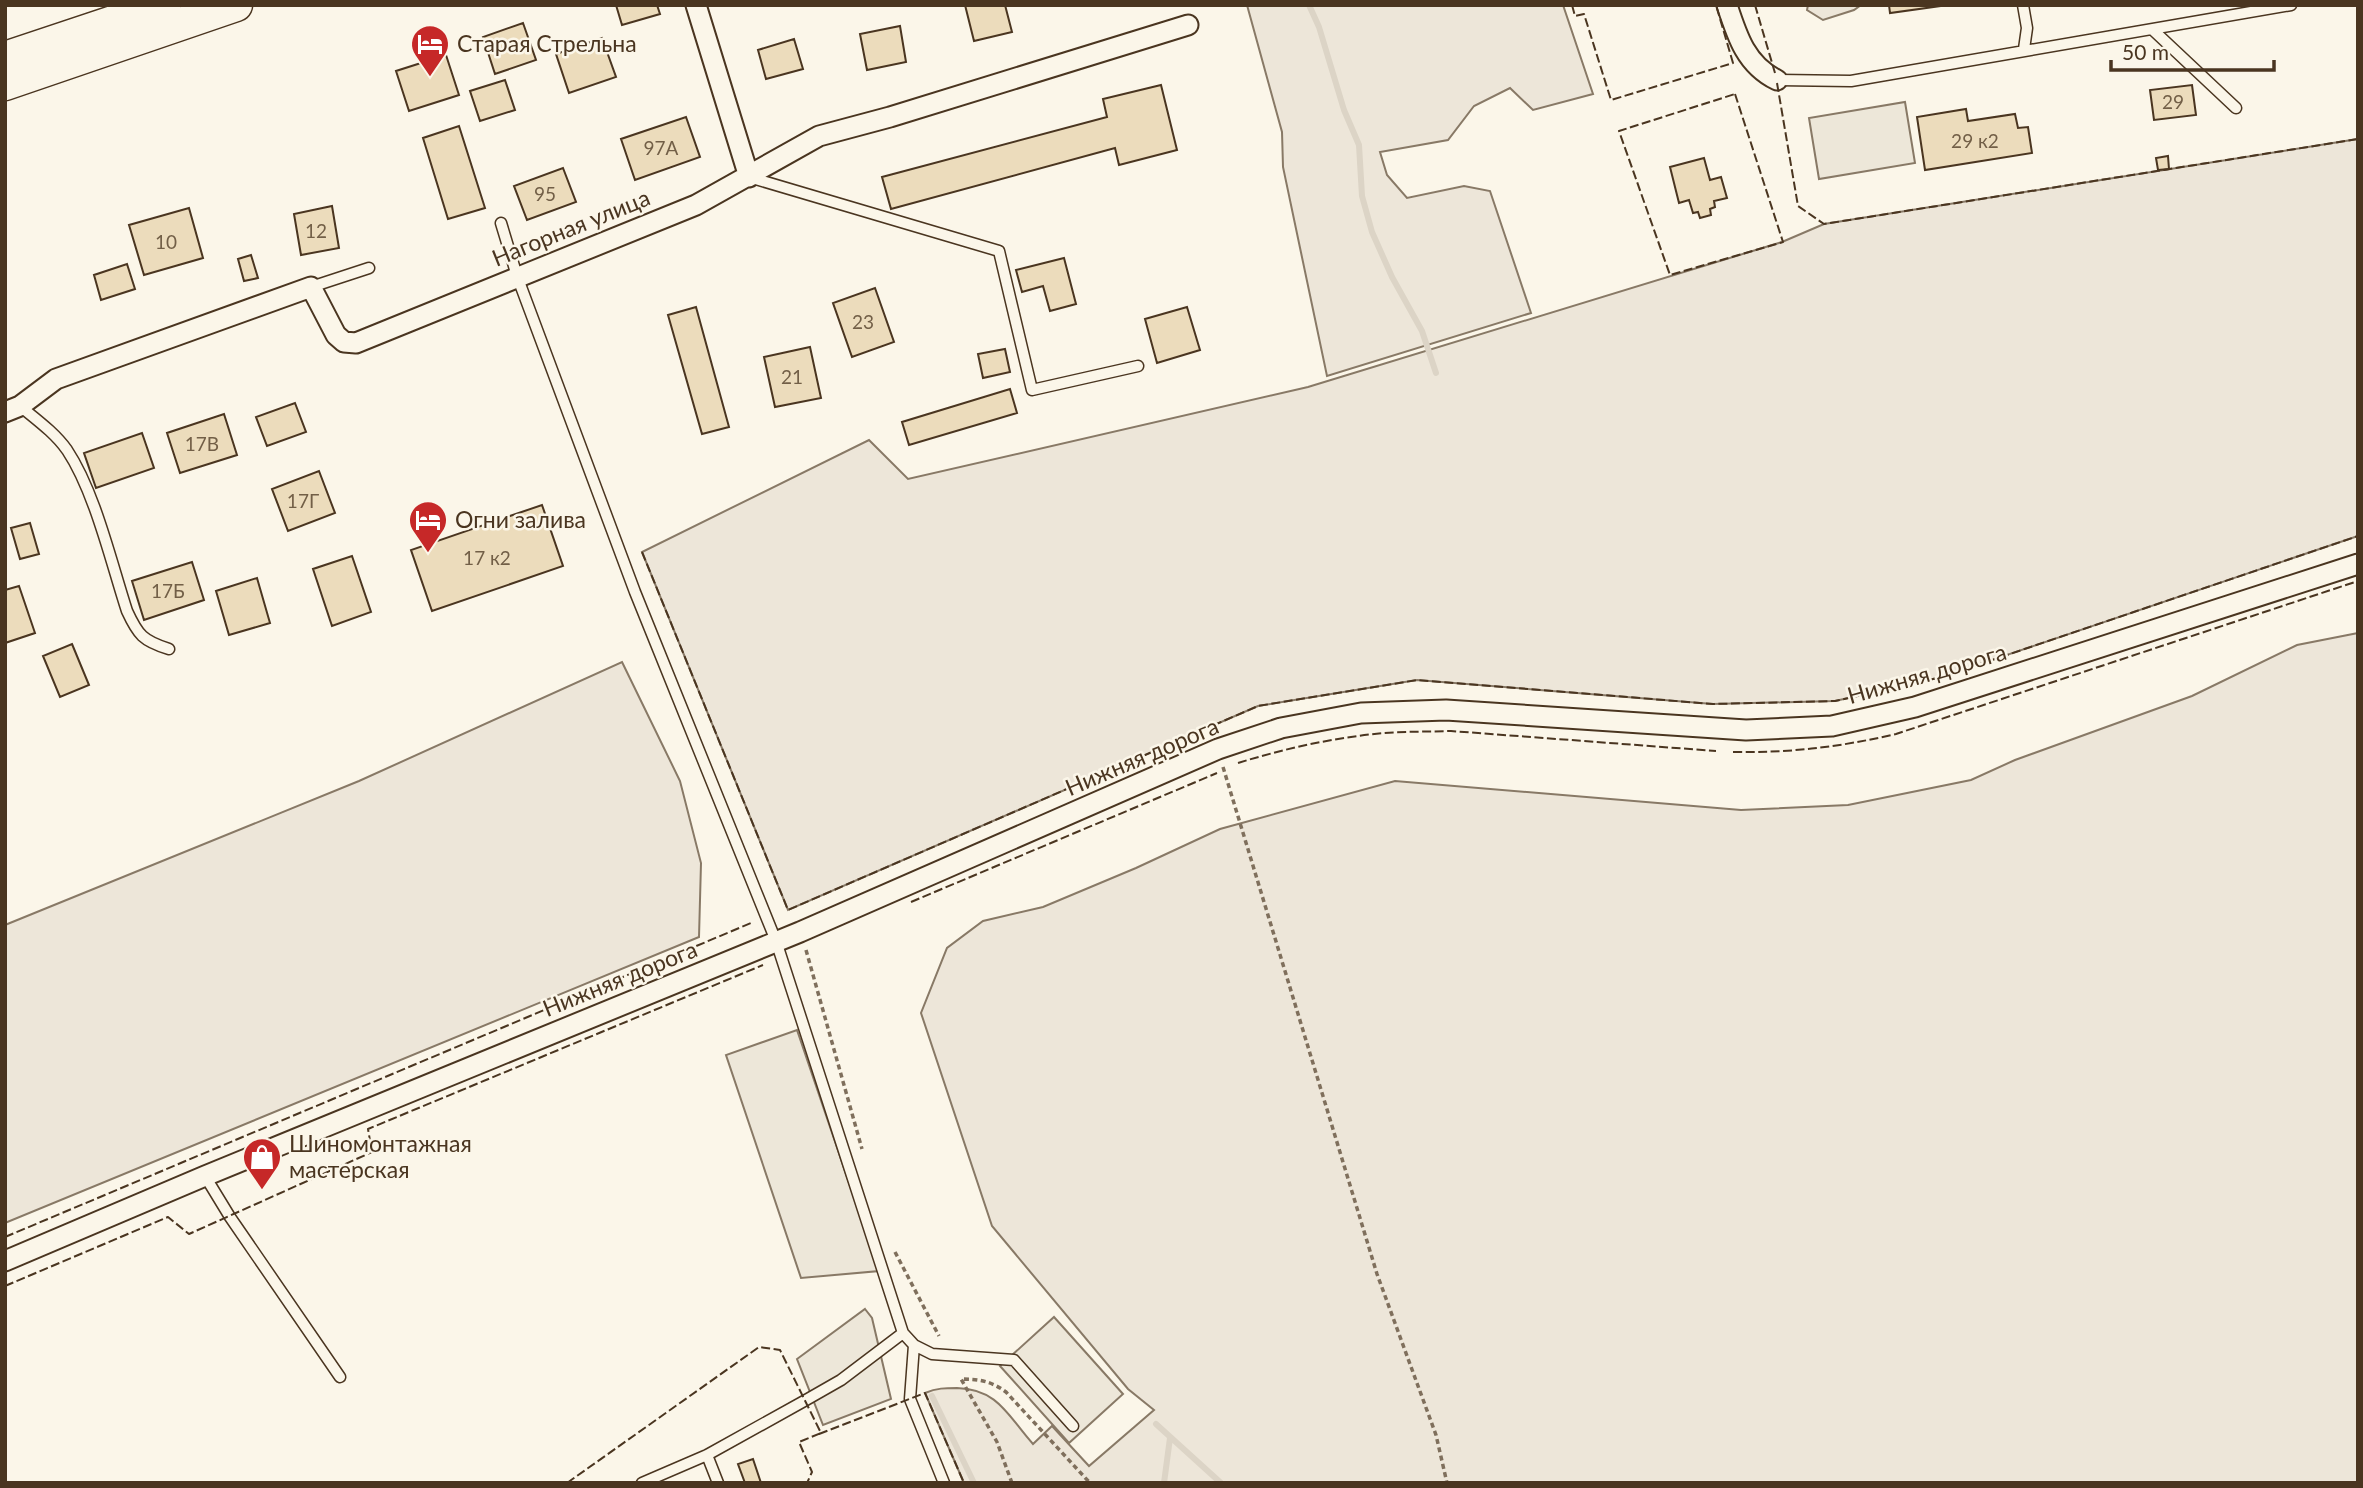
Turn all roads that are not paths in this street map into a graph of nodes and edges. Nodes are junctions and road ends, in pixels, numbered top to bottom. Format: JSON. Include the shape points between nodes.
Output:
{"nodes":[{"id":1,"x":164,"y":5,"type":"edge"},
{"id":2,"x":236,"y":5,"type":"edge"},
{"id":3,"x":696,"y":5,"type":"edge"},
{"id":4,"x":1727,"y":5,"type":"edge"},
{"id":5,"x":2023,"y":5,"type":"edge"},
{"id":6,"x":2291,"y":5,"type":"edge"},
{"id":7,"x":1188,"y":25,"type":"dead end"},
{"id":8,"x":2153,"y":30,"type":"junction"},
{"id":9,"x":2024,"y":49,"type":"junction"},
{"id":10,"x":5,"y":58,"type":"edge"},
{"id":11,"x":1777,"y":80,"type":"joint"},
{"id":12,"x":5,"y":84,"type":"edge"},
{"id":13,"x":2236,"y":108,"type":"dead end"},
{"id":14,"x":749,"y":177,"type":"junction"},
{"id":15,"x":501,"y":223,"type":"dead end"},
{"id":16,"x":369,"y":268,"type":"dead end"},
{"id":17,"x":517,"y":276,"type":"junction"},
{"id":18,"x":311,"y":287,"type":"junction"},
{"id":19,"x":1138,"y":366,"type":"dead end"},
{"id":20,"x":13,"y":409,"type":"edge"},
{"id":21,"x":2358,"y":564,"type":"edge"},
{"id":22,"x":169,"y":649,"type":"dead end"},
{"id":23,"x":776,"y":941,"type":"junction"},
{"id":24,"x":205,"y":1175,"type":"junction"},
{"id":25,"x":5,"y":1261,"type":"edge"},
{"id":26,"x":902,"y":1333,"type":"junction"},
{"id":27,"x":914,"y":1345,"type":"junction"},
{"id":28,"x":340,"y":1377,"type":"dead end"},
{"id":29,"x":1073,"y":1426,"type":"dead end"},
{"id":30,"x":707,"y":1455,"type":"junction"},
{"id":31,"x":642,"y":1483,"type":"edge"},
{"id":32,"x":718,"y":1483,"type":"edge"},
{"id":33,"x":944,"y":1483,"type":"edge"}],
"edges":[{"from":1,"to":10,"type":"main road"},
{"from":2,"to":12,"type":"main road"},
{"from":3,"to":14,"type":"street"},
{"from":4,"to":11,"type":"street","via":[[1748,57]]},
{"from":5,"to":9,"type":"lane"},
{"from":6,"to":8,"type":"lane"},
{"from":7,"to":14,"type":"street","name":"Нагорная улица","via":[[819,136]]},
{"from":8,"to":9,"type":"lane"},
{"from":8,"to":13,"type":"lane"},
{"from":9,"to":11,"type":"lane","via":[[1851,80]]},
{"from":14,"to":17,"type":"street","name":"Нагорная улица","via":[[696,205]]},
{"from":14,"to":19,"type":"lane","via":[[999,251],[1032,390]]},
{"from":15,"to":17,"type":"lane"},
{"from":16,"to":18,"type":"lane"},
{"from":17,"to":18,"type":"street","name":"Нагорная улица","via":[[356,342],[344,342],[336,335]]},
{"from":17,"to":23,"type":"lane","via":[[635,592]]},
{"from":18,"to":20,"type":"street","via":[[56,379]]},
{"from":20,"to":22,"type":"lane","via":[[48,429],[66,449],[82,478],[136,630],[149,643]]},
{"from":21,"to":23,"type":"street","name":"Нижняя дорога","via":[[1916,707],[1832,726],[1746,730],[1446,710],[1362,713],[1281,728],[1218,749]]},
{"from":23,"to":24,"type":"street","name":"Нижняя дорога"},
{"from":23,"to":26,"type":"lane"},
{"from":24,"to":25,"type":"street","name":"Нижняя дорога"},
{"from":24,"to":28,"type":"lane"},
{"from":26,"to":27,"type":"lane"},
{"from":26,"to":30,"type":"lane","via":[[841,1380]]},
{"from":27,"to":29,"type":"lane","via":[[932,1354],[1014,1360]]},
{"from":27,"to":33,"type":"lane","via":[[910,1399]]},
{"from":30,"to":31,"type":"lane"},
{"from":30,"to":32,"type":"lane"}]}
